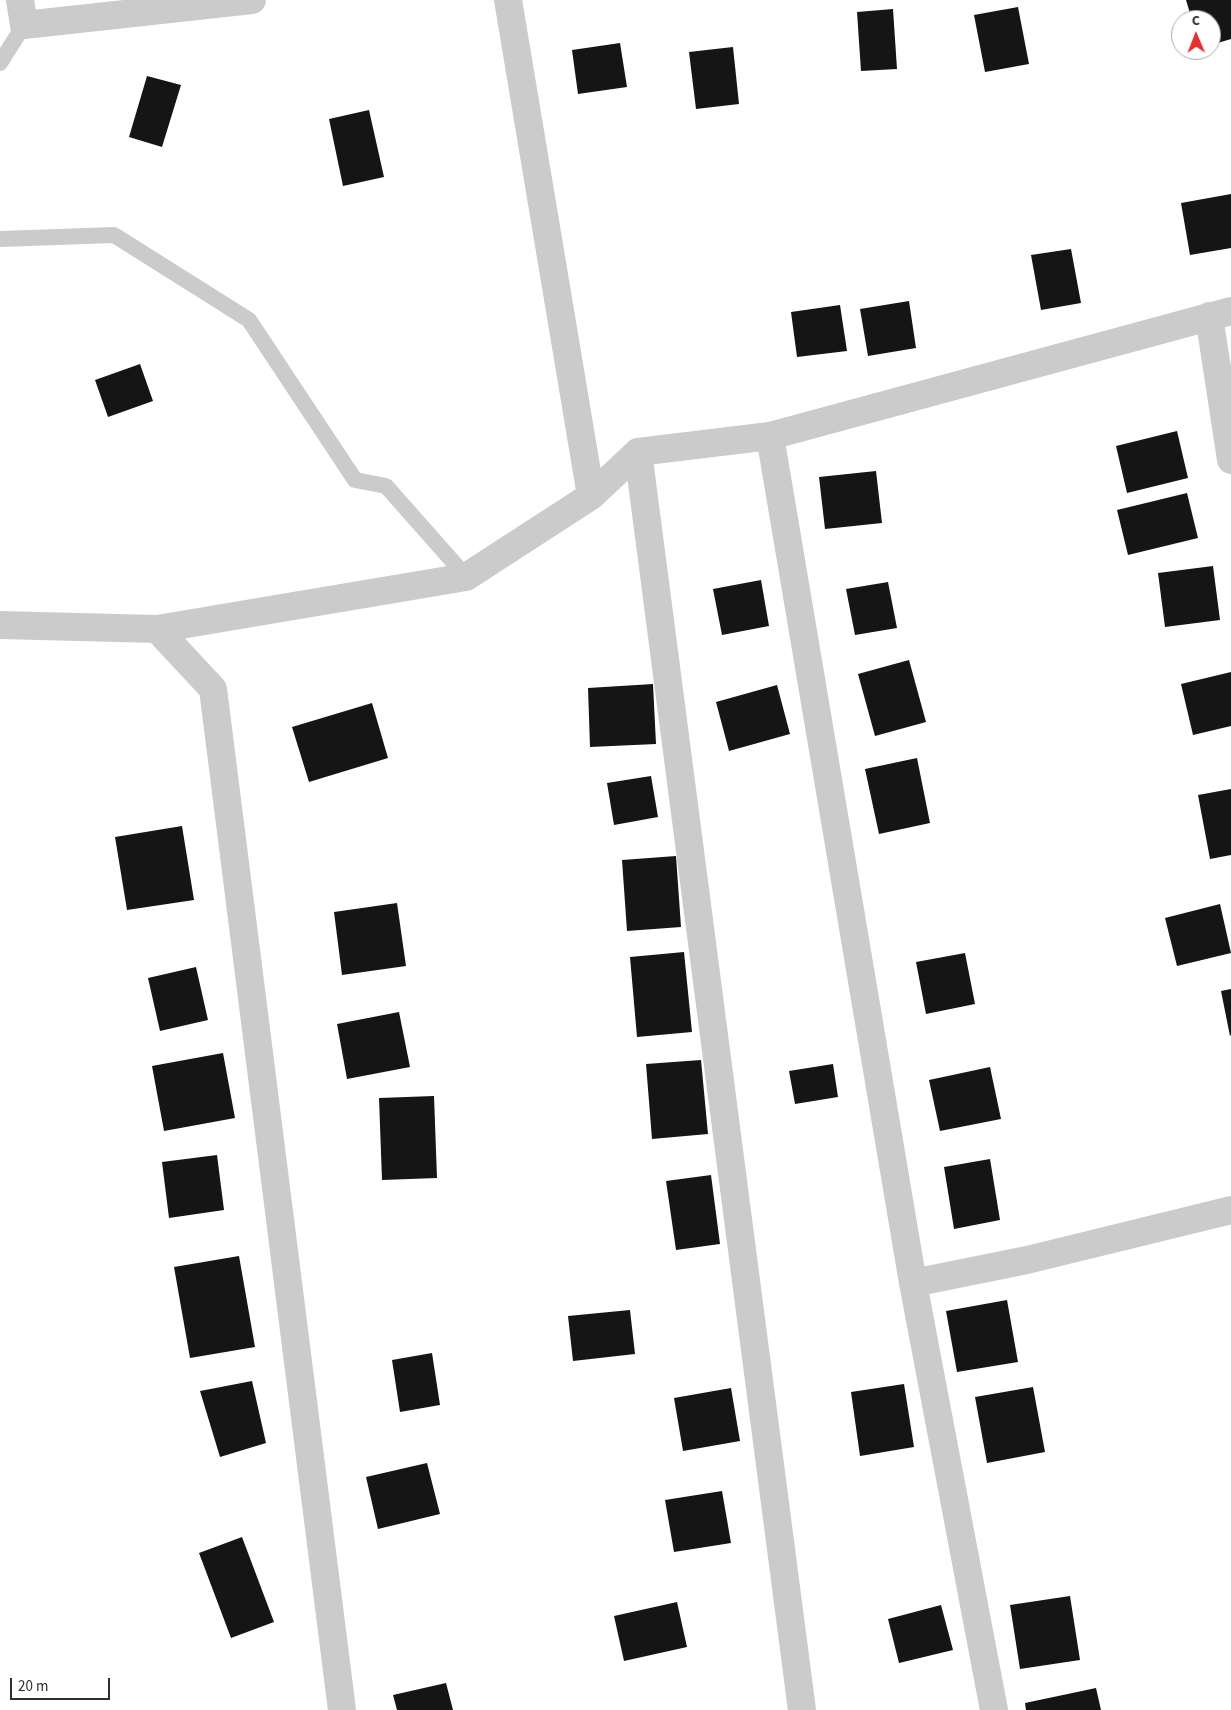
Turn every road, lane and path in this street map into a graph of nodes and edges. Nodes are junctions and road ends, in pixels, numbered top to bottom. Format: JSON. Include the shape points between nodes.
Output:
{"nodes":[{"id":1,"x":252,"y":0,"type":"edge"},
{"id":2,"x":508,"y":0,"type":"edge"},
{"id":3,"x":22,"y":13,"type":"edge"},
{"id":4,"x":0,"y":63,"type":"edge"},
{"id":5,"x":0,"y":240,"type":"edge"},
{"id":6,"x":1220,"y":314,"type":"edge"},
{"id":7,"x":770,"y":436,"type":"junction"},
{"id":8,"x":638,"y":452,"type":"junction"},
{"id":9,"x":1231,"y":460,"type":"edge"},
{"id":10,"x":591,"y":496,"type":"junction"},
{"id":11,"x":468,"y":579,"type":"junction"},
{"id":12,"x":0,"y":625,"type":"edge"},
{"id":13,"x":157,"y":629,"type":"junction"},
{"id":14,"x":1231,"y":1210,"type":"edge"},
{"id":15,"x":913,"y":1283,"type":"junction"},
{"id":16,"x":342,"y":1710,"type":"edge"},
{"id":17,"x":802,"y":1710,"type":"edge"},
{"id":18,"x":994,"y":1710,"type":"edge"}],
"edges":[{"from":1,"to":3,"type":"street"},
{"from":2,"to":10,"type":"street"},
{"from":3,"to":4,"type":"lane"},
{"from":5,"to":11,"type":"lane","via":[[114,235],[249,320],[356,480],[386,486]]},
{"from":6,"to":7,"type":"street"},
{"from":6,"to":9,"type":"street"},
{"from":7,"to":8,"type":"street"},
{"from":7,"to":15,"type":"street"},
{"from":8,"to":10,"type":"street"},
{"from":8,"to":17,"type":"street"},
{"from":10,"to":11,"type":"street"},
{"from":11,"to":13,"type":"street"},
{"from":12,"to":13,"type":"street"},
{"from":13,"to":16,"type":"street","via":[[213,689]]},
{"from":14,"to":15,"type":"street","via":[[1027,1260]]},
{"from":15,"to":18,"type":"street"}]}
